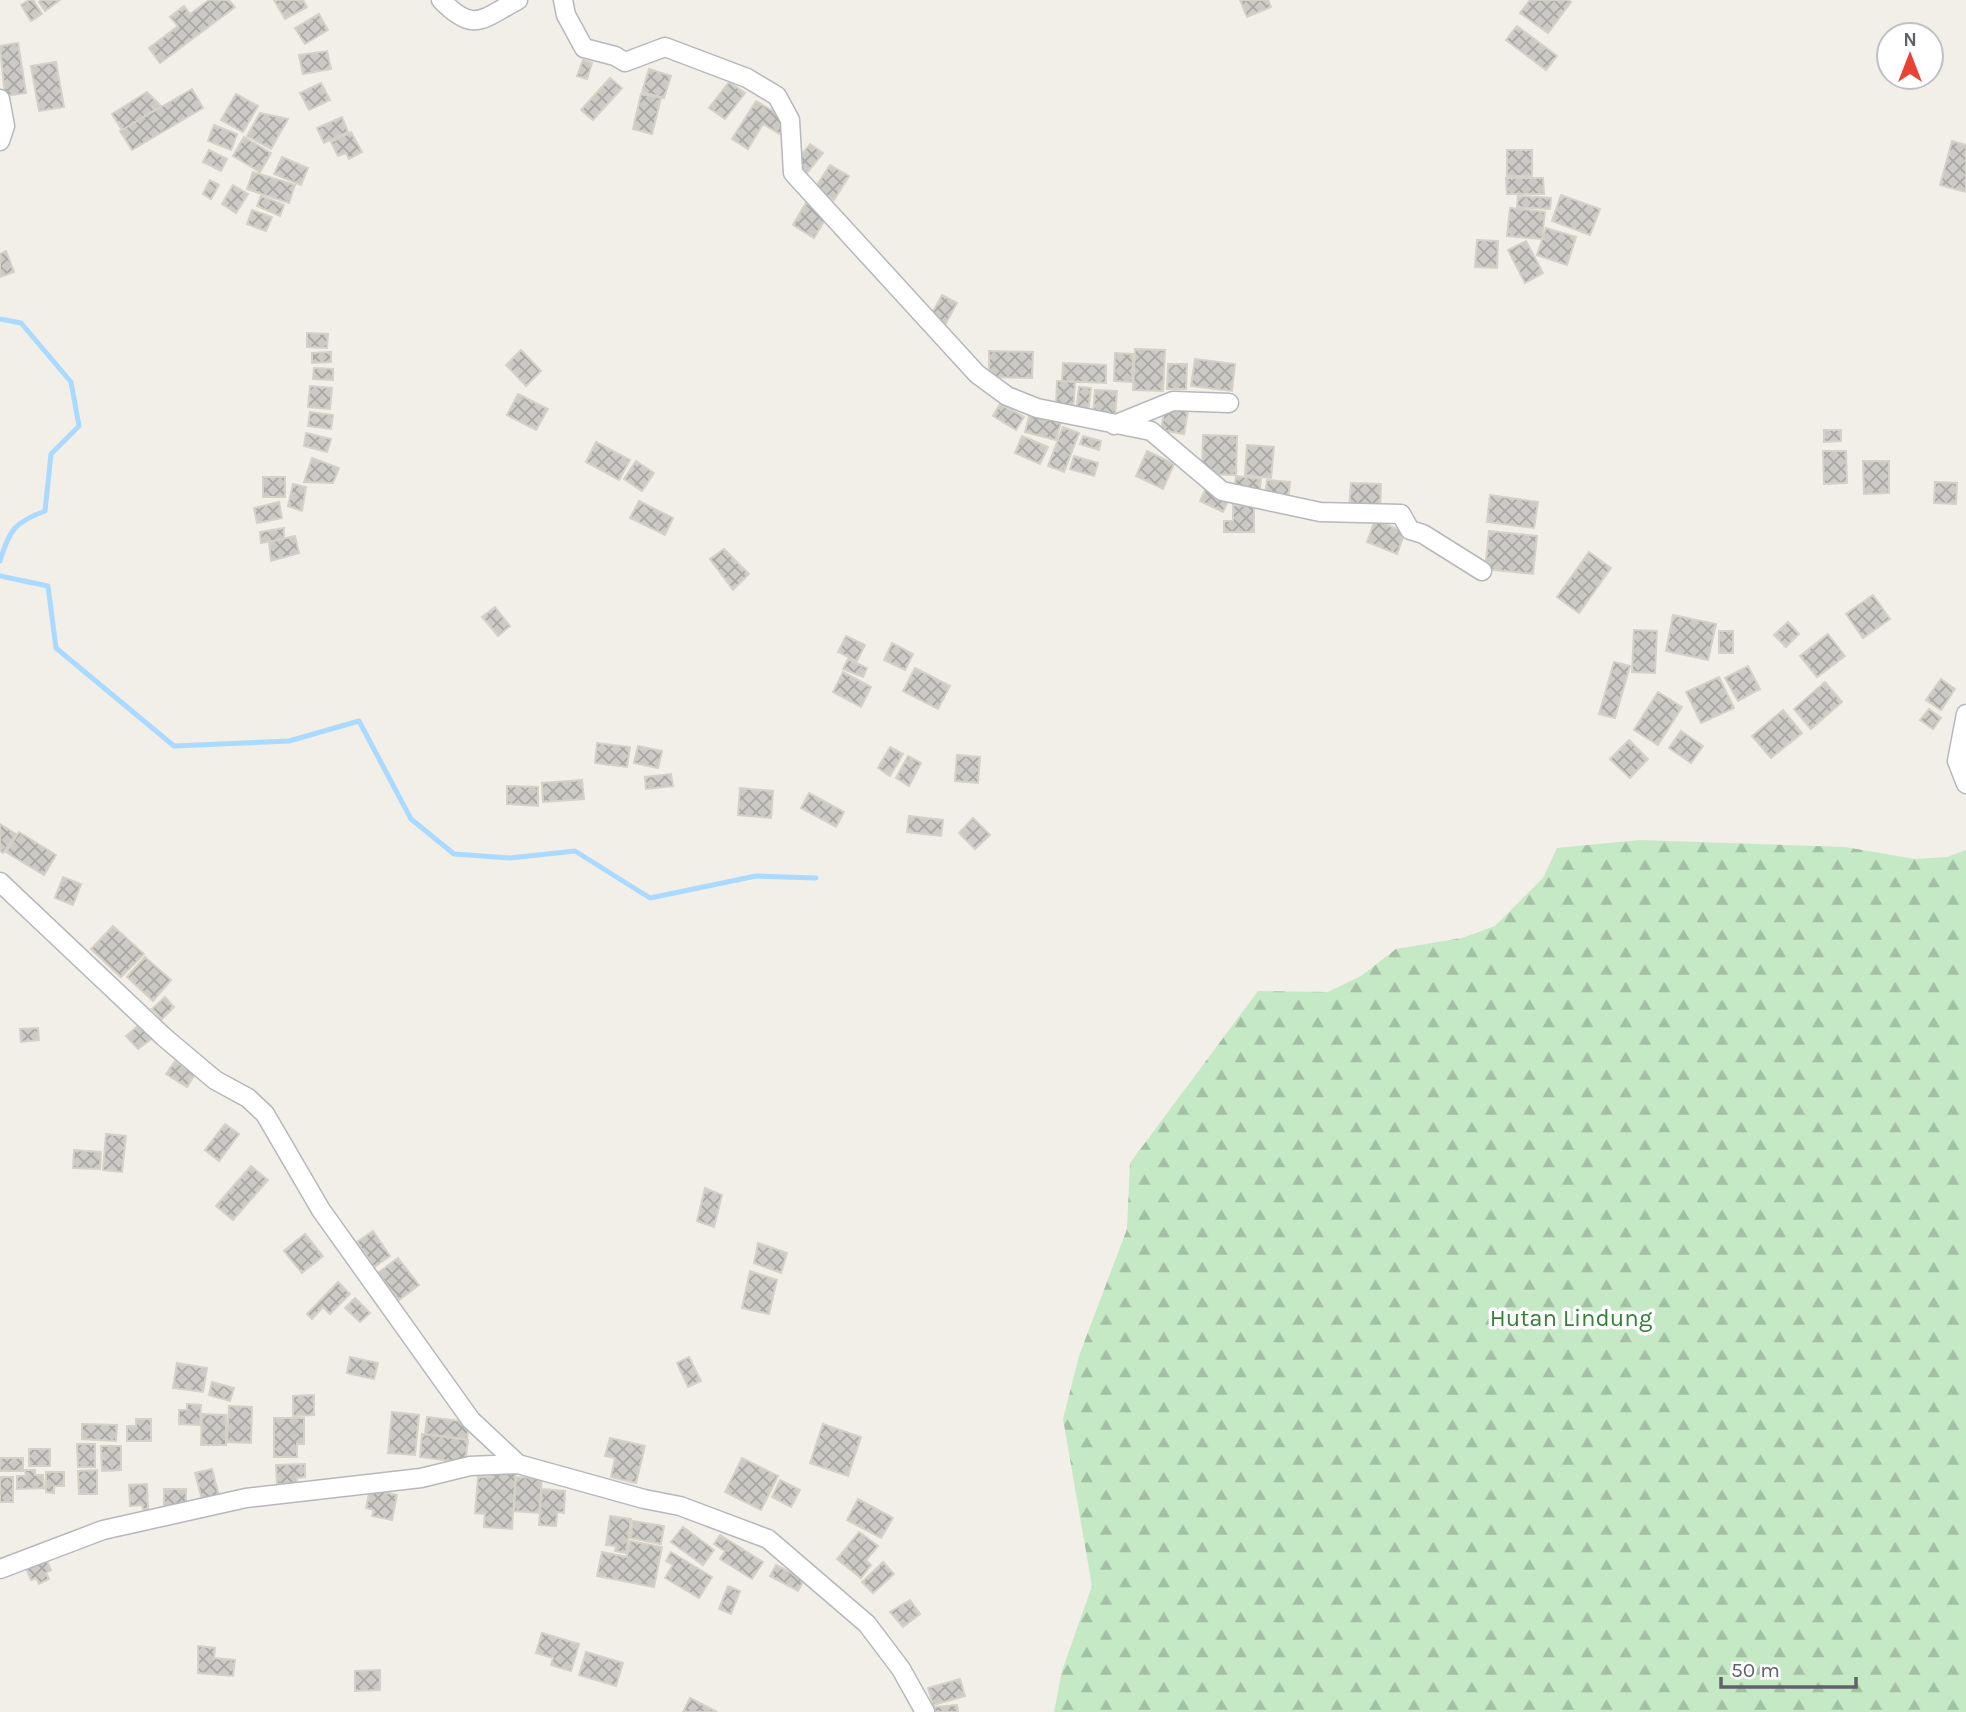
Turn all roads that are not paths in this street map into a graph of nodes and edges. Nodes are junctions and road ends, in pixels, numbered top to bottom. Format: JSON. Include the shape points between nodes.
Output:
{"nodes":[{"id":1,"x":442,"y":0,"type":"edge"},
{"id":2,"x":518,"y":0,"type":"edge"},
{"id":3,"x":563,"y":0,"type":"edge"},
{"id":4,"x":0,"y":99,"type":"edge"},
{"id":5,"x":0,"y":141,"type":"edge"},
{"id":6,"x":1229,"y":403,"type":"dead end"},
{"id":7,"x":1114,"y":425,"type":"junction"},
{"id":8,"x":1482,"y":571,"type":"dead end"},
{"id":9,"x":1966,"y":714,"type":"edge"},
{"id":10,"x":1966,"y":784,"type":"edge"},
{"id":11,"x":0,"y":883,"type":"edge"},
{"id":12,"x":518,"y":1464,"type":"junction"},
{"id":13,"x":0,"y":1569,"type":"edge"},
{"id":14,"x":925,"y":1712,"type":"edge"}],
"edges":[{"from":1,"to":2,"type":"street","via":[[456,16],[469,22]]},
{"from":3,"to":7,"type":"street","via":[[584,48],[625,62],[665,47],[747,78],[778,96],[790,120],[793,173],[977,374],[1007,396],[1029,405]]},
{"from":4,"to":5,"type":"street","via":[[5,126]]},
{"from":6,"to":7,"type":"street","via":[[1173,401]]},
{"from":7,"to":8,"type":"street","via":[[1151,431],[1220,490],[1241,498],[1320,512],[1401,514],[1410,530]]},
{"from":9,"to":10,"type":"street","via":[[1957,761]]},
{"from":11,"to":12,"type":"street","via":[[164,1037],[265,1114],[321,1210],[471,1420]]},
{"from":12,"to":13,"type":"street","via":[[470,1466],[421,1478],[246,1498],[103,1530]]},
{"from":12,"to":14,"type":"street","via":[[680,1506],[768,1539],[867,1624],[901,1669]]}]}
